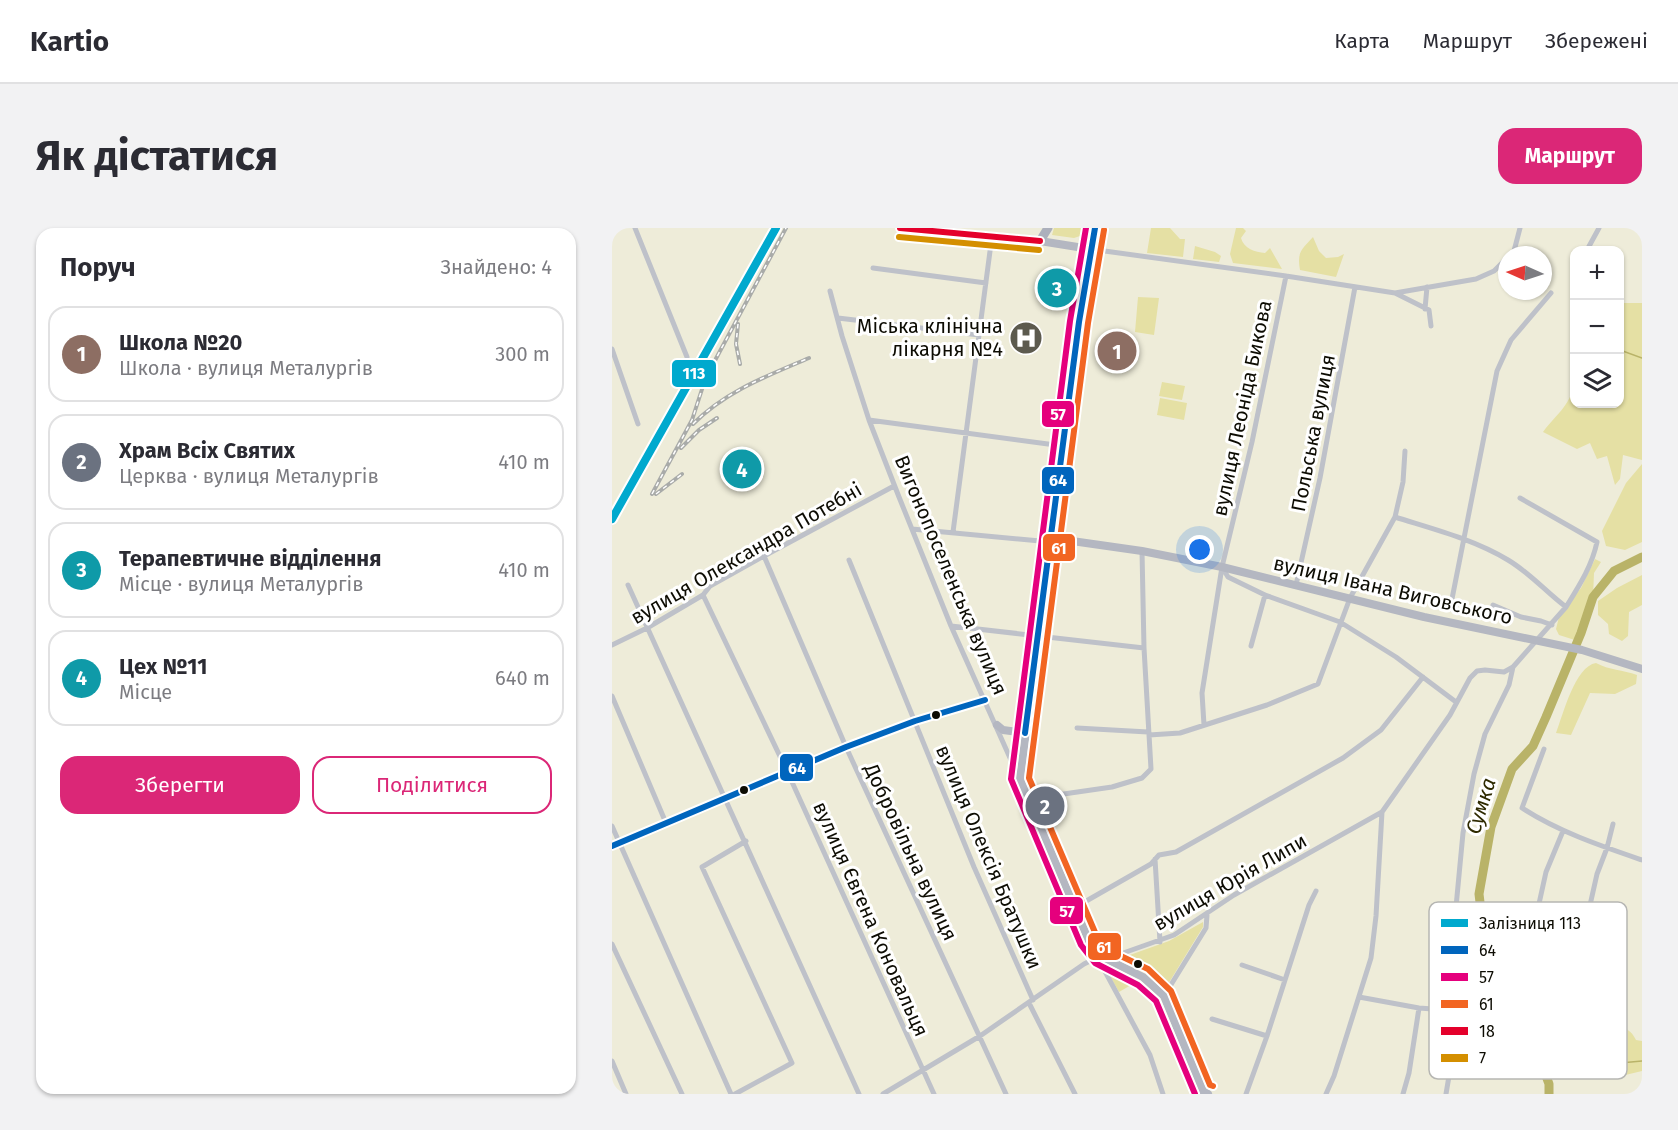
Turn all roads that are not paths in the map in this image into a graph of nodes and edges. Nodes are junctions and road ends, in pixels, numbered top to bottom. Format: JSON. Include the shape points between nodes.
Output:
{"nodes":[{"id":1,"x":635,"y":228,"type":"edge"},
{"id":2,"x":900,"y":228,"type":"edge"},
{"id":3,"x":1048,"y":228,"type":"edge"},
{"id":4,"x":1095,"y":228,"type":"edge"},
{"id":5,"x":1520,"y":228,"type":"edge"},
{"id":6,"x":1599,"y":228,"type":"edge"},
{"id":7,"x":992,"y":236,"type":"junction"},
{"id":8,"x":1040,"y":241,"type":"junction"},
{"id":9,"x":1515,"y":246,"type":"edge"},
{"id":10,"x":1589,"y":246,"type":"edge"},
{"id":11,"x":1090,"y":249,"type":"junction"},
{"id":12,"x":1498,"y":267,"type":"edge"},
{"id":13,"x":873,"y":268,"type":"dead end"},
{"id":14,"x":1286,"y":276,"type":"junction"},
{"id":15,"x":986,"y":283,"type":"junction"},
{"id":16,"x":1355,"y":287,"type":"junction"},
{"id":17,"x":1427,"y":287,"type":"junction"},
{"id":18,"x":830,"y":291,"type":"dead end"},
{"id":19,"x":1395,"y":293,"type":"junction"},
{"id":20,"x":1545,"y":300,"type":"edge"},
{"id":21,"x":1425,"y":309,"type":"junction"},
{"id":22,"x":838,"y":318,"type":"junction"},
{"id":23,"x":1431,"y":326,"type":"dead end"},
{"id":24,"x":979,"y":335,"type":"junction"},
{"id":25,"x":612,"y":349,"type":"edge"},
{"id":26,"x":687,"y":357,"type":"dead end"},
{"id":27,"x":869,"y":420,"type":"junction"},
{"id":28,"x":638,"y":424,"type":"dead end"},
{"id":29,"x":967,"y":433,"type":"junction"},
{"id":30,"x":1063,"y":446,"type":"junction"},
{"id":31,"x":1405,"y":451,"type":"dead end"},
{"id":32,"x":894,"y":486,"type":"junction"},
{"id":33,"x":1520,"y":498,"type":"dead end"},
{"id":34,"x":1395,"y":517,"type":"junction"},
{"id":35,"x":912,"y":529,"type":"junction"},
{"id":36,"x":953,"y":532,"type":"junction"},
{"id":37,"x":1463,"y":538,"type":"junction"},
{"id":38,"x":1051,"y":540,"type":"junction"},
{"id":39,"x":1142,"y":551,"type":"junction"},
{"id":40,"x":764,"y":556,"type":"junction"},
{"id":41,"x":849,"y":560,"type":"dead end"},
{"id":42,"x":1222,"y":567,"type":"junction"},
{"id":43,"x":628,"y":585,"type":"dead end"},
{"id":44,"x":1296,"y":585,"type":"junction"},
{"id":45,"x":703,"y":595,"type":"junction"},
{"id":46,"x":1265,"y":595,"type":"junction"},
{"id":47,"x":1350,"y":598,"type":"junction"},
{"id":48,"x":1493,"y":605,"type":"dead end"},
{"id":49,"x":1566,"y":607,"type":"junction"},
{"id":50,"x":1450,"y":609,"type":"dead end"},
{"id":51,"x":1340,"y":622,"type":"junction"},
{"id":52,"x":1551,"y":625,"type":"junction"},
{"id":53,"x":951,"y":626,"type":"junction"},
{"id":54,"x":647,"y":628,"type":"junction"},
{"id":55,"x":1039,"y":636,"type":"junction"},
{"id":56,"x":1538,"y":640,"type":"junction"},
{"id":57,"x":612,"y":645,"type":"edge"},
{"id":58,"x":1251,"y":646,"type":"dead end"},
{"id":59,"x":1144,"y":648,"type":"junction"},
{"id":60,"x":1513,"y":667,"type":"junction"},
{"id":61,"x":1642,"y":669,"type":"edge"},
{"id":62,"x":1423,"y":677,"type":"junction"},
{"id":63,"x":612,"y":696,"type":"edge"},
{"id":64,"x":985,"y":700,"type":"junction"},
{"id":65,"x":1456,"y":702,"type":"junction"},
{"id":66,"x":915,"y":721,"type":"junction"},
{"id":67,"x":997,"y":725,"type":"junction"},
{"id":68,"x":1204,"y":725,"type":"junction"},
{"id":69,"x":1077,"y":728,"type":"dead end"},
{"id":70,"x":1025,"y":733,"type":"junction"},
{"id":71,"x":1148,"y":733,"type":"junction"},
{"id":72,"x":846,"y":747,"type":"junction"},
{"id":73,"x":1544,"y":749,"type":"dead end"},
{"id":74,"x":787,"y":771,"type":"junction"},
{"id":75,"x":1020,"y":779,"type":"junction"},
{"id":76,"x":724,"y":798,"type":"junction"},
{"id":77,"x":1029,"y":799,"type":"junction"},
{"id":78,"x":1382,"y":812,"type":"junction"},
{"id":79,"x":666,"y":823,"type":"junction"},
{"id":80,"x":1613,"y":824,"type":"dead end"},
{"id":81,"x":612,"y":826,"type":"edge"},
{"id":82,"x":1563,"y":831,"type":"junction"},
{"id":83,"x":746,"y":841,"type":"junction"},
{"id":84,"x":620,"y":843,"type":"junction"},
{"id":85,"x":612,"y":846,"type":"edge"},
{"id":86,"x":1607,"y":848,"type":"junction"},
{"id":87,"x":1155,"y":859,"type":"junction"},
{"id":88,"x":1642,"y":860,"type":"edge"},
{"id":89,"x":1316,"y":891,"type":"dead end"},
{"id":90,"x":1456,"y":902,"type":"edge"},
{"id":91,"x":1539,"y":902,"type":"edge"},
{"id":92,"x":1591,"y":902,"type":"edge"},
{"id":93,"x":1074,"y":908,"type":"junction"},
{"id":94,"x":1207,"y":915,"type":"junction"},
{"id":95,"x":1160,"y":942,"type":"junction"},
{"id":96,"x":612,"y":944,"type":"edge"},
{"id":97,"x":1100,"y":956,"type":"junction"},
{"id":98,"x":1242,"y":965,"type":"dead end"},
{"id":99,"x":1285,"y":980,"type":"junction"},
{"id":100,"x":1164,"y":996,"type":"junction"},
{"id":101,"x":1359,"y":997,"type":"junction"},
{"id":102,"x":1031,"y":1002,"type":"junction"},
{"id":103,"x":1419,"y":1008,"type":"junction"},
{"id":104,"x":1429,"y":1009,"type":"edge"},
{"id":105,"x":1212,"y":1019,"type":"dead end"},
{"id":106,"x":980,"y":1036,"type":"junction"},
{"id":107,"x":1266,"y":1036,"type":"junction"},
{"id":108,"x":612,"y":1061,"type":"edge"},
{"id":109,"x":923,"y":1070,"type":"junction"},
{"id":110,"x":1450,"y":1079,"type":"edge"},
{"id":111,"x":626,"y":1094,"type":"edge"},
{"id":112,"x":682,"y":1094,"type":"edge"},
{"id":113,"x":733,"y":1094,"type":"edge"},
{"id":114,"x":859,"y":1094,"type":"edge"},
{"id":115,"x":883,"y":1094,"type":"edge"},
{"id":116,"x":934,"y":1094,"type":"edge"},
{"id":117,"x":1006,"y":1094,"type":"edge"},
{"id":118,"x":1074,"y":1094,"type":"edge"},
{"id":119,"x":1163,"y":1094,"type":"edge"},
{"id":120,"x":1208,"y":1094,"type":"edge"},
{"id":121,"x":1246,"y":1094,"type":"edge"},
{"id":122,"x":1326,"y":1094,"type":"edge"},
{"id":123,"x":1402,"y":1094,"type":"edge"},
{"id":124,"x":1446,"y":1094,"type":"edge"}],
"edges":[{"from":1,"to":26,"type":"street"},
{"from":2,"to":7,"type":"main road"},
{"from":3,"to":8,"type":"main road"},
{"from":4,"to":11,"type":"main road"},
{"from":5,"to":9,"type":"street"},
{"from":6,"to":10,"type":"street"},
{"from":7,"to":8,"type":"main road"},
{"from":7,"to":15,"type":"street"},
{"from":8,"to":11,"type":"main road"},
{"from":11,"to":14,"type":"street"},
{"from":11,"to":30,"type":"main road"},
{"from":12,"to":17,"type":"street","via":[[1476,279]]},
{"from":13,"to":15,"type":"street"},
{"from":14,"to":16,"type":"street"},
{"from":14,"to":42,"type":"street","name":"вулиця Леоніда Бикова"},
{"from":15,"to":24,"type":"street"},
{"from":16,"to":19,"type":"street"},
{"from":16,"to":44,"type":"street","name":"Польська вулиця","via":[[1327,444]]},
{"from":17,"to":19,"type":"street"},
{"from":17,"to":21,"type":"street"},
{"from":18,"to":22,"type":"street","name":"Вигонопоселенська вулиця"},
{"from":19,"to":21,"type":"street"},
{"from":20,"to":37,"type":"street","via":[[1511,340],[1497,372]]},
{"from":21,"to":23,"type":"street","via":[[1429,310]]},
{"from":22,"to":24,"type":"street"},
{"from":22,"to":27,"type":"street","name":"Вигонопоселенська вулиця"},
{"from":24,"to":29,"type":"street"},
{"from":25,"to":28,"type":"street"},
{"from":27,"to":29,"type":"street"},
{"from":27,"to":32,"type":"street","name":"Вигонопоселенська вулиця"},
{"from":29,"to":30,"type":"street"},
{"from":29,"to":36,"type":"street"},
{"from":30,"to":38,"type":"main road"},
{"from":31,"to":34,"type":"street"},
{"from":32,"to":35,"type":"street","name":"Вигонопоселенська вулиця"},
{"from":32,"to":40,"type":"street","name":"вулиця Олександра Потебні"},
{"from":33,"to":49,"type":"street","via":[[1597,542],[1590,566]]},
{"from":34,"to":37,"type":"street"},
{"from":34,"to":47,"type":"street"},
{"from":35,"to":36,"type":"street"},
{"from":35,"to":53,"type":"street","name":"Вигонопоселенська вулиця"},
{"from":36,"to":38,"type":"street"},
{"from":37,"to":49,"type":"street","via":[[1509,560]]},
{"from":37,"to":50,"type":"street"},
{"from":38,"to":39,"type":"main road","name":"вулиця Івана Виговського"},
{"from":38,"to":55,"type":"main road"},
{"from":39,"to":42,"type":"main road","name":"вулиця Івана Виговського"},
{"from":39,"to":59,"type":"street"},
{"from":40,"to":45,"type":"street","name":"вулиця Олександра Потебні","via":[[710,586]]},
{"from":40,"to":72,"type":"street","name":"Добровільна вулиця"},
{"from":41,"to":66,"type":"street","name":"вулиця Олексія Братушки"},
{"from":42,"to":44,"type":"main road","name":"вулиця Івана Виговського"},
{"from":42,"to":46,"type":"street","via":[[1228,577]]},
{"from":42,"to":68,"type":"street","name":"вулиця Леоніда Бикова","via":[[1202,693]]},
{"from":43,"to":54,"type":"street"},
{"from":44,"to":47,"type":"main road","name":"вулиця Івана Виговського"},
{"from":45,"to":54,"type":"street","name":"вулиця Олександра Потебні"},
{"from":45,"to":74,"type":"street","name":"вулиця Євгена Коновальця"},
{"from":46,"to":51,"type":"street"},
{"from":46,"to":58,"type":"street"},
{"from":47,"to":51,"type":"street"},
{"from":47,"to":56,"type":"main road","name":"вулиця Івана Виговського"},
{"from":48,"to":52,"type":"street"},
{"from":49,"to":52,"type":"street"},
{"from":51,"to":62,"type":"street"},
{"from":51,"to":68,"type":"street","via":[[1318,684]]},
{"from":52,"to":56,"type":"street"},
{"from":53,"to":55,"type":"street"},
{"from":53,"to":64,"type":"street","name":"Вигонопоселенська вулиця"},
{"from":54,"to":57,"type":"street","name":"вулиця Олександра Потебні"},
{"from":54,"to":76,"type":"street"},
{"from":55,"to":59,"type":"street"},
{"from":55,"to":70,"type":"main road"},
{"from":56,"to":60,"type":"street"},
{"from":56,"to":61,"type":"main road","name":"вулиця Івана Виговського"},
{"from":59,"to":71,"type":"street"},
{"from":60,"to":65,"type":"street","name":"вулиця Юрія Липи","via":[[1504,672],[1477,671]]},
{"from":60,"to":90,"type":"street","via":[[1485,734],[1474,774],[1462,833]]},
{"from":62,"to":65,"type":"street"},
{"from":62,"to":87,"type":"street","via":[[1381,730],[1343,758],[1176,852]]},
{"from":63,"to":79,"type":"street"},
{"from":64,"to":66,"type":"street"},
{"from":64,"to":67,"type":"street","name":"Вигонопоселенська вулиця"},
{"from":65,"to":78,"type":"street","name":"вулиця Юрія Липи"},
{"from":66,"to":72,"type":"street"},
{"from":66,"to":102,"type":"street","name":"вулиця Олексія Братушки"},
{"from":67,"to":70,"type":"main road"},
{"from":67,"to":75,"type":"street","name":"Вигонопоселенська вулиця"},
{"from":68,"to":71,"type":"street","via":[[1180,733]]},
{"from":69,"to":71,"type":"street"},
{"from":70,"to":75,"type":"main road"},
{"from":71,"to":77,"type":"street","via":[[1151,769],[1142,778],[1112,787]]},
{"from":72,"to":74,"type":"street"},
{"from":72,"to":106,"type":"street","name":"Добровільна вулиця"},
{"from":73,"to":82,"type":"street","via":[[1522,808]]},
{"from":74,"to":76,"type":"street"},
{"from":74,"to":109,"type":"street","name":"вулиця Євгена Коновальця"},
{"from":75,"to":77,"type":"main road","name":"Вигонопоселенська вулиця"},
{"from":76,"to":79,"type":"street"},
{"from":76,"to":83,"type":"street"},
{"from":77,"to":93,"type":"main road","name":"Вигонопоселенська вулиця"},
{"from":78,"to":94,"type":"street","name":"вулиця Юрія Липи","via":[[1234,895]]},
{"from":78,"to":101,"type":"street","via":[[1371,958]]},
{"from":79,"to":84,"type":"street"},
{"from":80,"to":86,"type":"street"},
{"from":81,"to":84,"type":"street"},
{"from":82,"to":86,"type":"street"},
{"from":82,"to":91,"type":"street","via":[[1546,872]]},
{"from":83,"to":113,"type":"street","via":[[702,867],[792,1063]]},
{"from":83,"to":114,"type":"street"},
{"from":84,"to":85,"type":"street"},
{"from":84,"to":113,"type":"street"},
{"from":86,"to":88,"type":"street"},
{"from":86,"to":92,"type":"street"},
{"from":87,"to":93,"type":"street"},
{"from":87,"to":95,"type":"street"},
{"from":89,"to":99,"type":"street"},
{"from":93,"to":97,"type":"main road","name":"Вигонопоселенська вулиця"},
{"from":94,"to":95,"type":"street","name":"вулиця Юрія Липи"},
{"from":94,"to":100,"type":"street","via":[[1206,928]]},
{"from":95,"to":97,"type":"street","name":"вулиця Юрія Липи","via":[[1112,957]]},
{"from":96,"to":112,"type":"street"},
{"from":97,"to":100,"type":"main road","via":[[1143,977]]},
{"from":97,"to":102,"type":"street","name":"вулиця Юрія Липи"},
{"from":97,"to":119,"type":"street","name":"Вигонопоселенська вулиця","via":[[1150,1055]]},
{"from":98,"to":99,"type":"street"},
{"from":99,"to":107,"type":"street"},
{"from":100,"to":120,"type":"main road","via":[[1203,1091]]},
{"from":101,"to":103,"type":"street"},
{"from":101,"to":122,"type":"street"},
{"from":102,"to":106,"type":"street","name":"вулиця Юрія Липи"},
{"from":102,"to":118,"type":"street","name":"вулиця Олексія Братушки"},
{"from":103,"to":104,"type":"street"},
{"from":103,"to":123,"type":"street"},
{"from":105,"to":107,"type":"street"},
{"from":106,"to":109,"type":"street","name":"вулиця Юрія Липи"},
{"from":106,"to":117,"type":"street","name":"Добровільна вулиця"},
{"from":107,"to":121,"type":"street"},
{"from":108,"to":111,"type":"street"},
{"from":109,"to":115,"type":"street","name":"вулиця Юрія Липи"},
{"from":109,"to":116,"type":"street","name":"вулиця Євгена Коновальця"},
{"from":110,"to":124,"type":"street"}]}
